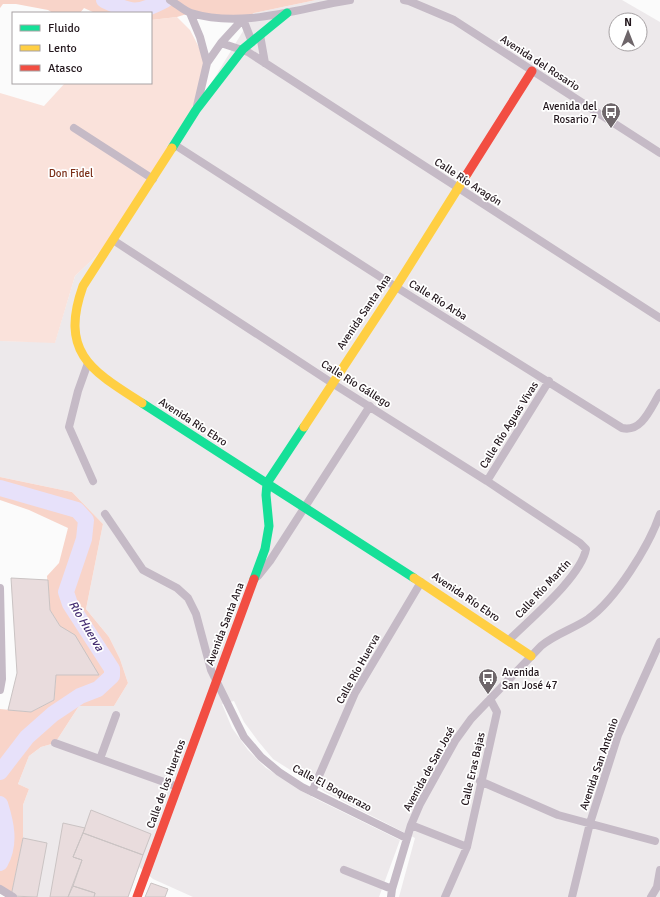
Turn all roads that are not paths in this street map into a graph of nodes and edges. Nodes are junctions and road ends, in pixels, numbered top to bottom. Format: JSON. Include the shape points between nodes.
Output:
{"nodes":[{"id":1,"x":170,"y":0,"type":"edge"},
{"id":2,"x":350,"y":0,"type":"edge"},
{"id":3,"x":404,"y":0,"type":"edge"},
{"id":4,"x":287,"y":12,"type":"junction"},
{"id":5,"x":190,"y":13,"type":"junction"},
{"id":6,"x":243,"y":19,"type":"junction"},
{"id":7,"x":260,"y":35,"type":"junction"},
{"id":8,"x":252,"y":42,"type":"junction"},
{"id":9,"x":221,"y":43,"type":"junction"},
{"id":10,"x":243,"y":49,"type":"junction"},
{"id":11,"x":208,"y":63,"type":"junction"},
{"id":12,"x":265,"y":63,"type":"junction"},
{"id":13,"x":532,"y":71,"type":"junction"},
{"id":14,"x":196,"y":110,"type":"junction"},
{"id":15,"x":74,"y":128,"type":"dead end"},
{"id":16,"x":175,"y":145,"type":"junction"},
{"id":17,"x":660,"y":153,"type":"edge"},
{"id":18,"x":153,"y":179,"type":"junction"},
{"id":19,"x":458,"y":189,"type":"junction"},
{"id":20,"x":113,"y":240,"type":"junction"},
{"id":21,"x":396,"y":287,"type":"junction"},
{"id":22,"x":660,"y":318,"type":"edge"},
{"id":23,"x":88,"y":363,"type":"junction"},
{"id":24,"x":549,"y":381,"type":"junction"},
{"id":25,"x":332,"y":383,"type":"junction"},
{"id":26,"x":660,"y":394,"type":"edge"},
{"id":27,"x":370,"y":406,"type":"junction"},
{"id":28,"x":93,"y":481,"type":"dead end"},
{"id":29,"x":487,"y":481,"type":"junction"},
{"id":30,"x":267,"y":483,"type":"junction"},
{"id":31,"x":304,"y":508,"type":"junction"},
{"id":32,"x":105,"y":514,"type":"dead end"},
{"id":33,"x":660,"y":514,"type":"edge"},
{"id":34,"x":586,"y":550,"type":"joint"},
{"id":35,"x":256,"y":578,"type":"junction"},
{"id":36,"x":421,"y":582,"type":"junction"},
{"id":37,"x":0,"y":588,"type":"edge"},
{"id":38,"x":509,"y":640,"type":"junction"},
{"id":39,"x":660,"y":642,"type":"edge"},
{"id":40,"x":531,"y":656,"type":"junction"},
{"id":41,"x":216,"y":679,"type":"junction"},
{"id":42,"x":0,"y":690,"type":"edge"},
{"id":43,"x":490,"y":699,"type":"junction"},
{"id":44,"x":116,"y":715,"type":"dead end"},
{"id":45,"x":55,"y":743,"type":"dead end"},
{"id":46,"x":100,"y":759,"type":"junction"},
{"id":47,"x":480,"y":781,"type":"junction"},
{"id":48,"x":178,"y":787,"type":"junction"},
{"id":49,"x":312,"y":792,"type":"junction"},
{"id":50,"x":590,"y":823,"type":"junction"},
{"id":51,"x":411,"y":825,"type":"junction"},
{"id":52,"x":406,"y":838,"type":"junction"},
{"id":53,"x":655,"y":841,"type":"dead end"},
{"id":54,"x":467,"y":847,"type":"junction"},
{"id":55,"x":344,"y":870,"type":"dead end"},
{"id":56,"x":660,"y":870,"type":"edge"},
{"id":57,"x":0,"y":889,"type":"edge"},
{"id":58,"x":658,"y":889,"type":"edge"},
{"id":59,"x":392,"y":893,"type":"edge"},
{"id":60,"x":12,"y":896,"type":"edge"},
{"id":61,"x":137,"y":897,"type":"edge"},
{"id":62,"x":445,"y":897,"type":"edge"},
{"id":63,"x":572,"y":897,"type":"edge"},
{"id":64,"x":651,"y":897,"type":"edge"}],
"edges":[{"from":1,"to":5,"type":"street"},
{"from":2,"to":4,"type":"street"},
{"from":3,"to":13,"type":"street","name":"Avenida del Rosario","via":[[410,0],[454,20]]},
{"from":4,"to":6,"type":"street"},
{"from":4,"to":7,"type":"street","name":"Avenida Río Ebro"},
{"from":5,"to":6,"type":"street"},
{"from":5,"to":11,"type":"street"},
{"from":6,"to":8,"type":"street"},
{"from":6,"to":9,"type":"street","name":"Avenida Río Ebro"},
{"from":7,"to":8,"type":"street","name":"Avenida Río Ebro"},
{"from":7,"to":12,"type":"street"},
{"from":8,"to":10,"type":"street","name":"Avenida Río Ebro"},
{"from":9,"to":10,"type":"street","name":"Calle Río Aragón"},
{"from":9,"to":11,"type":"street","name":"Avenida Río Ebro"},
{"from":10,"to":12,"type":"street","name":"Calle Río Aragón"},
{"from":10,"to":14,"type":"street","name":"Avenida Río Ebro"},
{"from":11,"to":14,"type":"street","name":"Avenida Río Ebro"},
{"from":12,"to":19,"type":"street","name":"Calle Río Aragón"},
{"from":13,"to":17,"type":"street","name":"Avenida del Rosario"},
{"from":13,"to":19,"type":"street","name":"Avenida Santa Ana"},
{"from":14,"to":16,"type":"street","name":"Avenida Río Ebro"},
{"from":15,"to":18,"type":"street"},
{"from":16,"to":18,"type":"street","name":"Avenida Río Ebro"},
{"from":16,"to":21,"type":"street","name":"Calle Río Arba"},
{"from":18,"to":20,"type":"street","name":"Avenida Río Ebro"},
{"from":19,"to":21,"type":"street","name":"Avenida Santa Ana"},
{"from":19,"to":22,"type":"street","name":"Calle Río Aragón"},
{"from":20,"to":23,"type":"street","name":"Avenida Río Ebro","via":[[83,286],[75,308],[77,339]]},
{"from":20,"to":25,"type":"street","name":"Calle Río Gállego"},
{"from":21,"to":24,"type":"street","name":"Calle Río Arba"},
{"from":21,"to":25,"type":"street","name":"Avenida Santa Ana"},
{"from":23,"to":28,"type":"street","via":[[69,427]]},
{"from":23,"to":30,"type":"street","name":"Avenida Río Ebro","via":[[102,377]]},
{"from":24,"to":26,"type":"street","name":"Calle Río Arba","via":[[626,429],[633,428],[642,421]]},
{"from":24,"to":29,"type":"street","name":"Calle Río Aguas Vivas"},
{"from":25,"to":27,"type":"street","name":"Calle Río Gállego"},
{"from":25,"to":30,"type":"street","name":"Avenida Santa Ana"},
{"from":27,"to":29,"type":"street","name":"Calle Río Gállego"},
{"from":27,"to":31,"type":"street","name":"Avenida Santa Ana"},
{"from":29,"to":34,"type":"street","name":"Calle Río Gállego","via":[[580,543]]},
{"from":30,"to":31,"type":"street","name":"Avenida Río Ebro"},
{"from":30,"to":35,"type":"street","name":"Avenida Santa Ana","via":[[270,526]]},
{"from":31,"to":35,"type":"street","name":"Avenida Santa Ana"},
{"from":31,"to":36,"type":"street","name":"Avenida Río Ebro"},
{"from":32,"to":41,"type":"street","name":"Calle El Boquerazo","via":[[143,570],[176,588],[188,598],[196,614],[209,666]]},
{"from":33,"to":40,"type":"street","name":"Avenida de San José","via":[[655,528],[610,600],[588,619],[548,640]]},
{"from":34,"to":38,"type":"street","name":"Calle Río Martín","via":[[584,560],[561,589]]},
{"from":35,"to":41,"type":"street","name":"Avenida Santa Ana"},
{"from":36,"to":38,"type":"street","name":"Avenida Río Ebro"},
{"from":36,"to":49,"type":"street","name":"Calle Río Huerva","via":[[355,693]]},
{"from":37,"to":42,"type":"street"},
{"from":38,"to":40,"type":"street","name":"Avenida Río Ebro"},
{"from":39,"to":50,"type":"street","name":"Avenida San Antonio","via":[[618,735]]},
{"from":40,"to":43,"type":"street","name":"Avenida de San José"},
{"from":41,"to":48,"type":"street","name":"Calle de los Huertos"},
{"from":41,"to":49,"type":"street","name":"Calle El Boquerazo","via":[[238,726],[252,746],[279,772]]},
{"from":43,"to":47,"type":"street","name":"Calle Eras Bajas","via":[[497,712]]},
{"from":43,"to":51,"type":"street","name":"Avenida de San José","via":[[455,741]]},
{"from":44,"to":46,"type":"street"},
{"from":45,"to":46,"type":"street"},
{"from":46,"to":48,"type":"street"},
{"from":47,"to":50,"type":"street","via":[[550,812]]},
{"from":47,"to":54,"type":"street","name":"Calle Eras Bajas"},
{"from":48,"to":61,"type":"street","name":"Calle de los Huertos"},
{"from":49,"to":52,"type":"street","name":"Calle El Boquerazo"},
{"from":50,"to":53,"type":"street"},
{"from":50,"to":63,"type":"street","name":"Avenida San Antonio"},
{"from":51,"to":52,"type":"street","name":"Avenida de San José"},
{"from":51,"to":54,"type":"street"},
{"from":52,"to":59,"type":"street","name":"Avenida de San José"},
{"from":54,"to":62,"type":"street","name":"Calle Eras Bajas"},
{"from":55,"to":59,"type":"street"},
{"from":56,"to":58,"type":"street"},
{"from":57,"to":60,"type":"street"},
{"from":58,"to":64,"type":"street"}]}
